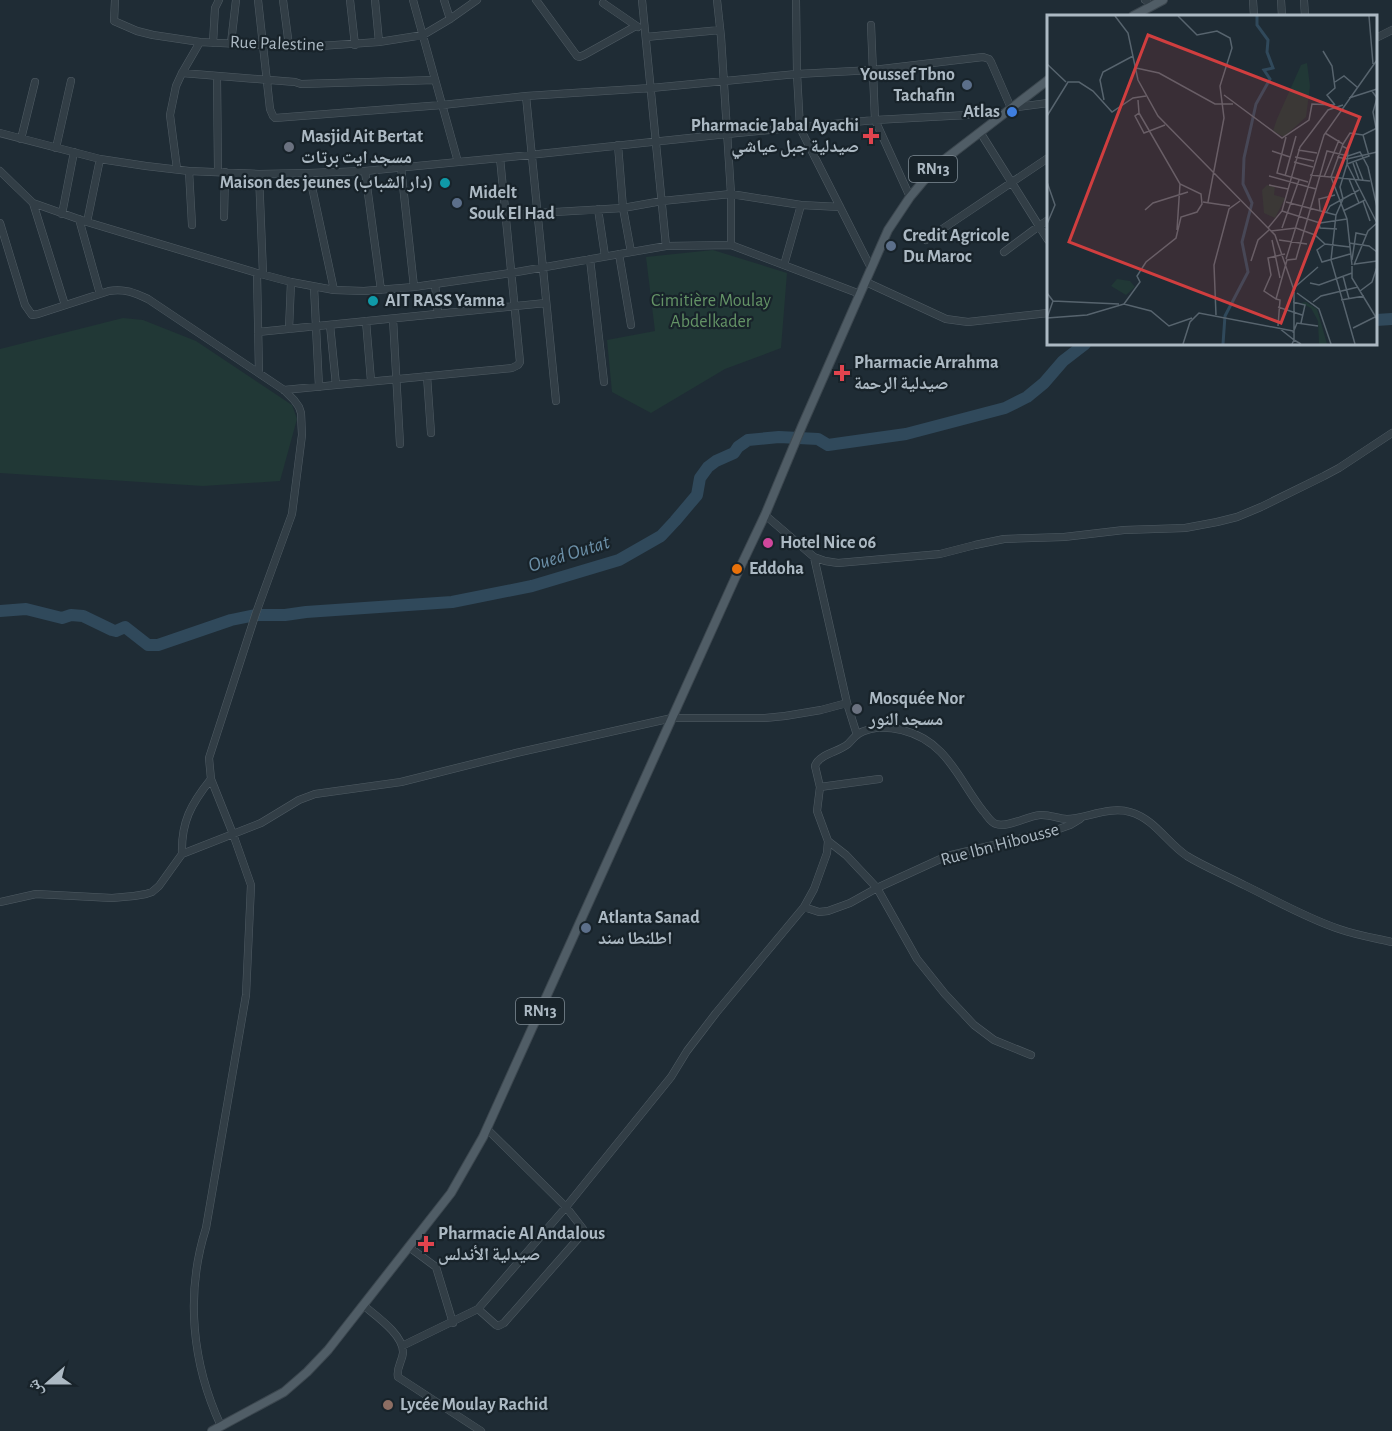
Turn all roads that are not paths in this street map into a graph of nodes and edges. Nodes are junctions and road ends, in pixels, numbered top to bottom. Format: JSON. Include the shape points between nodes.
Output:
{"nodes":[{"id":1,"x":115,"y":0,"type":"edge"},
{"id":2,"x":219,"y":0,"type":"edge"},
{"id":3,"x":236,"y":0,"type":"edge"},
{"id":4,"x":258,"y":0,"type":"edge"},
{"id":5,"x":283,"y":0,"type":"edge"},
{"id":6,"x":350,"y":0,"type":"edge"},
{"id":7,"x":375,"y":0,"type":"edge"},
{"id":8,"x":413,"y":0,"type":"edge"},
{"id":9,"x":444,"y":0,"type":"edge"},
{"id":10,"x":536,"y":0,"type":"edge"},
{"id":11,"x":642,"y":0,"type":"edge"},
{"id":12,"x":726,"y":0,"type":"edge"},
{"id":13,"x":796,"y":0,"type":"edge"},
{"id":14,"x":1146,"y":0,"type":"edge"},
{"id":15,"x":1163,"y":0,"type":"edge"},
{"id":16,"x":1252,"y":0,"type":"edge"},
{"id":17,"x":1281,"y":0,"type":"edge"},
{"id":18,"x":1304,"y":0,"type":"edge"},
{"id":19,"x":473,"y":1,"type":"edge"},
{"id":20,"x":717,"y":2,"type":"edge"},
{"id":21,"x":603,"y":3,"type":"dead end"},
{"id":22,"x":1135,"y":15,"type":"edge"},
{"id":23,"x":1136,"y":15,"type":"edge"},
{"id":24,"x":1254,"y":15,"type":"edge"},
{"id":25,"x":1282,"y":15,"type":"edge"},
{"id":26,"x":1305,"y":15,"type":"edge"},
{"id":27,"x":450,"y":19,"type":"junction"},
{"id":28,"x":871,"y":25,"type":"dead end"},
{"id":29,"x":636,"y":26,"type":"junction"},
{"id":30,"x":645,"y":28,"type":"junction"},
{"id":31,"x":720,"y":30,"type":"junction"},
{"id":32,"x":1392,"y":30,"type":"edge"},
{"id":33,"x":423,"y":35,"type":"junction"},
{"id":34,"x":646,"y":37,"type":"junction"},
{"id":35,"x":1377,"y":38,"type":"edge"},
{"id":36,"x":200,"y":42,"type":"junction"},
{"id":37,"x":379,"y":42,"type":"junction"},
{"id":38,"x":213,"y":43,"type":"junction"},
{"id":39,"x":231,"y":43,"type":"junction"},
{"id":40,"x":262,"y":45,"type":"junction"},
{"id":41,"x":355,"y":45,"type":"junction"},
{"id":42,"x":289,"y":46,"type":"junction"},
{"id":43,"x":873,"y":70,"type":"junction"},
{"id":44,"x":182,"y":73,"type":"junction"},
{"id":45,"x":797,"y":74,"type":"junction"},
{"id":46,"x":217,"y":76,"type":"junction"},
{"id":47,"x":266,"y":80,"type":"junction"},
{"id":48,"x":435,"y":80,"type":"junction"},
{"id":49,"x":723,"y":80,"type":"junction"},
{"id":50,"x":71,"y":81,"type":"dead end"},
{"id":51,"x":1047,"y":81,"type":"edge"},
{"id":52,"x":35,"y":82,"type":"dead end"},
{"id":53,"x":651,"y":88,"type":"junction"},
{"id":54,"x":526,"y":96,"type":"junction"},
{"id":55,"x":1047,"y":104,"type":"edge"},
{"id":56,"x":442,"y":105,"type":"junction"},
{"id":57,"x":1008,"y":110,"type":"junction"},
{"id":58,"x":875,"y":120,"type":"junction"},
{"id":59,"x":800,"y":128,"type":"junction"},
{"id":60,"x":980,"y":132,"type":"junction"},
{"id":61,"x":0,"y":133,"type":"edge"},
{"id":62,"x":727,"y":134,"type":"junction"},
{"id":63,"x":21,"y":139,"type":"junction"},
{"id":64,"x":656,"y":142,"type":"junction"},
{"id":65,"x":618,"y":145,"type":"junction"},
{"id":66,"x":56,"y":148,"type":"junction"},
{"id":67,"x":74,"y":152,"type":"junction"},
{"id":68,"x":532,"y":154,"type":"junction"},
{"id":69,"x":500,"y":158,"type":"junction"},
{"id":70,"x":100,"y":159,"type":"junction"},
{"id":71,"x":1047,"y":159,"type":"edge"},
{"id":72,"x":458,"y":162,"type":"junction"},
{"id":73,"x":401,"y":167,"type":"junction"},
{"id":74,"x":177,"y":169,"type":"junction"},
{"id":75,"x":0,"y":171,"type":"edge"},
{"id":76,"x":189,"y":171,"type":"junction"},
{"id":77,"x":365,"y":171,"type":"junction"},
{"id":78,"x":221,"y":172,"type":"junction"},
{"id":79,"x":309,"y":173,"type":"junction"},
{"id":80,"x":259,"y":174,"type":"junction"},
{"id":81,"x":1011,"y":182,"type":"junction"},
{"id":82,"x":731,"y":194,"type":"junction"},
{"id":83,"x":910,"y":196,"type":"junction"},
{"id":84,"x":662,"y":201,"type":"junction"},
{"id":85,"x":33,"y":203,"type":"junction"},
{"id":86,"x":801,"y":205,"type":"junction"},
{"id":87,"x":840,"y":207,"type":"junction"},
{"id":88,"x":624,"y":208,"type":"junction"},
{"id":89,"x":598,"y":209,"type":"junction"},
{"id":90,"x":538,"y":213,"type":"junction"},
{"id":91,"x":62,"y":214,"type":"junction"},
{"id":92,"x":506,"y":216,"type":"junction"},
{"id":93,"x":224,"y":217,"type":"dead end"},
{"id":94,"x":79,"y":219,"type":"junction"},
{"id":95,"x":1047,"y":221,"type":"edge"},
{"id":96,"x":87,"y":222,"type":"junction"},
{"id":97,"x":0,"y":223,"type":"edge"},
{"id":98,"x":192,"y":225,"type":"dead end"},
{"id":99,"x":1039,"y":226,"type":"junction"},
{"id":100,"x":1047,"y":238,"type":"edge"},
{"id":101,"x":926,"y":240,"type":"dead end"},
{"id":102,"x":731,"y":245,"type":"junction"},
{"id":103,"x":666,"y":246,"type":"junction"},
{"id":104,"x":631,"y":252,"type":"junction"},
{"id":105,"x":1005,"y":252,"type":"dead end"},
{"id":106,"x":619,"y":254,"type":"junction"},
{"id":107,"x":604,"y":256,"type":"junction"},
{"id":108,"x":590,"y":259,"type":"junction"},
{"id":109,"x":784,"y":265,"type":"junction"},
{"id":110,"x":543,"y":267,"type":"junction"},
{"id":111,"x":871,"y":268,"type":"junction"},
{"id":112,"x":260,"y":273,"type":"junction"},
{"id":113,"x":511,"y":273,"type":"junction"},
{"id":114,"x":291,"y":282,"type":"junction"},
{"id":115,"x":866,"y":282,"type":"junction"},
{"id":116,"x":435,"y":284,"type":"junction"},
{"id":117,"x":314,"y":287,"type":"junction"},
{"id":118,"x":414,"y":287,"type":"junction"},
{"id":119,"x":334,"y":290,"type":"junction"},
{"id":120,"x":381,"y":290,"type":"junction"},
{"id":121,"x":99,"y":294,"type":"junction"},
{"id":122,"x":860,"y":294,"type":"junction"},
{"id":123,"x":546,"y":303,"type":"junction"},
{"id":124,"x":65,"y":305,"type":"junction"},
{"id":125,"x":514,"y":306,"type":"junction"},
{"id":126,"x":1047,"y":313,"type":"edge"},
{"id":127,"x":438,"y":314,"type":"junction"},
{"id":128,"x":393,"y":319,"type":"junction"},
{"id":129,"x":366,"y":321,"type":"junction"},
{"id":130,"x":330,"y":325,"type":"junction"},
{"id":131,"x":631,"y":325,"type":"dead end"},
{"id":132,"x":316,"y":326,"type":"junction"},
{"id":133,"x":289,"y":329,"type":"junction"},
{"id":134,"x":258,"y":332,"type":"junction"},
{"id":135,"x":259,"y":373,"type":"junction"},
{"id":136,"x":427,"y":376,"type":"junction"},
{"id":137,"x":396,"y":379,"type":"junction"},
{"id":138,"x":371,"y":381,"type":"junction"},
{"id":139,"x":604,"y":382,"type":"dead end"},
{"id":140,"x":336,"y":385,"type":"junction"},
{"id":141,"x":319,"y":387,"type":"junction"},
{"id":142,"x":284,"y":390,"type":"junction"},
{"id":143,"x":556,"y":401,"type":"dead end"},
{"id":144,"x":430,"y":433,"type":"dead end"},
{"id":145,"x":1392,"y":433,"type":"edge"},
{"id":146,"x":400,"y":444,"type":"dead end"},
{"id":147,"x":765,"y":515,"type":"junction"},
{"id":148,"x":814,"y":557,"type":"junction"},
{"id":149,"x":847,"y":703,"type":"junction"},
{"id":150,"x":672,"y":718,"type":"junction"},
{"id":151,"x":857,"y":735,"type":"junction"},
{"id":152,"x":211,"y":778,"type":"junction"},
{"id":153,"x":879,"y":780,"type":"dead end"},
{"id":154,"x":820,"y":787,"type":"junction"},
{"id":155,"x":1084,"y":817,"type":"junction"},
{"id":156,"x":233,"y":834,"type":"junction"},
{"id":157,"x":828,"y":841,"type":"junction"},
{"id":158,"x":182,"y":854,"type":"junction"},
{"id":159,"x":877,"y":888,"type":"junction"},
{"id":160,"x":0,"y":902,"type":"edge"},
{"id":161,"x":804,"y":907,"type":"junction"},
{"id":162,"x":1392,"y":942,"type":"edge"},
{"id":163,"x":1031,"y":1055,"type":"dead end"},
{"id":164,"x":487,"y":1130,"type":"junction"},
{"id":165,"x":566,"y":1208,"type":"junction"},
{"id":166,"x":409,"y":1246,"type":"junction"},
{"id":167,"x":363,"y":1305,"type":"junction"},
{"id":168,"x":478,"y":1309,"type":"junction"},
{"id":169,"x":453,"y":1323,"type":"junction"},
{"id":170,"x":402,"y":1346,"type":"junction"},
{"id":171,"x":221,"y":1426,"type":"junction"},
{"id":172,"x":212,"y":1431,"type":"edge"},
{"id":173,"x":481,"y":1431,"type":"edge"}],
"edges":[{"from":1,"to":36,"type":"street","name":"Rue Palestine","via":[[114,21],[153,35]]},
{"from":2,"to":38,"type":"street"},
{"from":3,"to":39,"type":"street"},
{"from":4,"to":40,"type":"street"},
{"from":5,"to":42,"type":"street"},
{"from":6,"to":41,"type":"street"},
{"from":7,"to":37,"type":"street"},
{"from":8,"to":33,"type":"street"},
{"from":9,"to":27,"type":"street"},
{"from":10,"to":29,"type":"street","via":[[577,56]]},
{"from":11,"to":30,"type":"street"},
{"from":12,"to":20,"type":"street"},
{"from":13,"to":45,"type":"street"},
{"from":14,"to":22,"type":"main road"},
{"from":15,"to":23,"type":"main road"},
{"from":16,"to":24,"type":"street"},
{"from":17,"to":25,"type":"street"},
{"from":18,"to":26,"type":"street"},
{"from":19,"to":27,"type":"street","name":"Rue Palestine"},
{"from":20,"to":31,"type":"street"},
{"from":21,"to":29,"type":"street"},
{"from":27,"to":33,"type":"street","name":"Rue Palestine"},
{"from":28,"to":43,"type":"street"},
{"from":29,"to":30,"type":"street"},
{"from":30,"to":34,"type":"street"},
{"from":31,"to":34,"type":"street"},
{"from":31,"to":49,"type":"street"},
{"from":32,"to":35,"type":"street"},
{"from":33,"to":37,"type":"street","name":"Rue Palestine"},
{"from":33,"to":48,"type":"street"},
{"from":34,"to":53,"type":"street"},
{"from":36,"to":38,"type":"street","name":"Rue Palestine"},
{"from":36,"to":44,"type":"street"},
{"from":37,"to":41,"type":"street","name":"Rue Palestine"},
{"from":38,"to":39,"type":"street","name":"Rue Palestine"},
{"from":39,"to":40,"type":"street","name":"Rue Palestine"},
{"from":40,"to":42,"type":"street","name":"Rue Palestine"},
{"from":40,"to":47,"type":"street"},
{"from":41,"to":42,"type":"street","name":"Rue Palestine"},
{"from":43,"to":45,"type":"street"},
{"from":43,"to":57,"type":"street","via":[[983,57],[988,59]]},
{"from":43,"to":58,"type":"street"},
{"from":44,"to":46,"type":"street"},
{"from":44,"to":74,"type":"street","via":[[170,115]]},
{"from":45,"to":49,"type":"street"},
{"from":45,"to":59,"type":"street"},
{"from":46,"to":47,"type":"street"},
{"from":46,"to":78,"type":"street"},
{"from":47,"to":48,"type":"street","via":[[301,84]]},
{"from":47,"to":56,"type":"street","via":[[275,118]]},
{"from":48,"to":56,"type":"street"},
{"from":49,"to":53,"type":"street"},
{"from":49,"to":62,"type":"street"},
{"from":50,"to":66,"type":"street"},
{"from":51,"to":57,"type":"main road","number":"RN13"},
{"from":52,"to":63,"type":"street"},
{"from":53,"to":54,"type":"street"},
{"from":53,"to":64,"type":"street"},
{"from":54,"to":56,"type":"street"},
{"from":54,"to":68,"type":"street"},
{"from":55,"to":57,"type":"street"},
{"from":56,"to":72,"type":"street"},
{"from":57,"to":58,"type":"street"},
{"from":57,"to":60,"type":"main road","number":"RN13"},
{"from":58,"to":59,"type":"street"},
{"from":58,"to":83,"type":"street"},
{"from":59,"to":62,"type":"street"},
{"from":59,"to":87,"type":"street"},
{"from":60,"to":81,"type":"street"},
{"from":60,"to":83,"type":"main road","number":"RN13","via":[[936,166]]},
{"from":61,"to":63,"type":"street"},
{"from":62,"to":64,"type":"street"},
{"from":62,"to":82,"type":"street"},
{"from":63,"to":66,"type":"street"},
{"from":64,"to":65,"type":"street"},
{"from":64,"to":84,"type":"street"},
{"from":65,"to":68,"type":"street"},
{"from":65,"to":88,"type":"street"},
{"from":66,"to":67,"type":"street"},
{"from":67,"to":70,"type":"street"},
{"from":67,"to":91,"type":"street"},
{"from":68,"to":69,"type":"street"},
{"from":68,"to":90,"type":"street"},
{"from":69,"to":72,"type":"street"},
{"from":69,"to":92,"type":"street"},
{"from":70,"to":74,"type":"street"},
{"from":70,"to":96,"type":"street"},
{"from":71,"to":81,"type":"street"},
{"from":72,"to":73,"type":"street"},
{"from":73,"to":77,"type":"street"},
{"from":73,"to":118,"type":"street"},
{"from":74,"to":76,"type":"street"},
{"from":75,"to":85,"type":"street"},
{"from":76,"to":78,"type":"street"},
{"from":76,"to":98,"type":"street"},
{"from":77,"to":79,"type":"street"},
{"from":77,"to":120,"type":"street"},
{"from":78,"to":80,"type":"street"},
{"from":78,"to":93,"type":"street"},
{"from":79,"to":80,"type":"street"},
{"from":79,"to":119,"type":"street"},
{"from":80,"to":112,"type":"street"},
{"from":81,"to":99,"type":"street"},
{"from":81,"to":101,"type":"street"},
{"from":82,"to":84,"type":"street"},
{"from":82,"to":86,"type":"street"},
{"from":82,"to":102,"type":"street"},
{"from":83,"to":111,"type":"main road","number":"RN13","via":[[888,230]]},
{"from":84,"to":88,"type":"street"},
{"from":84,"to":103,"type":"street"},
{"from":85,"to":91,"type":"street"},
{"from":85,"to":124,"type":"street"},
{"from":86,"to":87,"type":"street"},
{"from":86,"to":109,"type":"street"},
{"from":87,"to":111,"type":"street"},
{"from":88,"to":89,"type":"street"},
{"from":88,"to":104,"type":"street"},
{"from":89,"to":90,"type":"street"},
{"from":89,"to":107,"type":"street"},
{"from":90,"to":92,"type":"street"},
{"from":90,"to":110,"type":"street"},
{"from":91,"to":94,"type":"street"},
{"from":92,"to":113,"type":"street"},
{"from":94,"to":96,"type":"street"},
{"from":94,"to":121,"type":"street"},
{"from":95,"to":99,"type":"street"},
{"from":96,"to":112,"type":"street"},
{"from":97,"to":124,"type":"street","via":[[28,311],[32,315]]},
{"from":99,"to":100,"type":"street"},
{"from":99,"to":105,"type":"street"},
{"from":102,"to":103,"type":"street"},
{"from":102,"to":109,"type":"street"},
{"from":103,"to":104,"type":"street"},
{"from":104,"to":106,"type":"street"},
{"from":106,"to":107,"type":"street"},
{"from":106,"to":131,"type":"street"},
{"from":107,"to":108,"type":"street"},
{"from":108,"to":110,"type":"street"},
{"from":108,"to":139,"type":"street"},
{"from":109,"to":122,"type":"street"},
{"from":110,"to":113,"type":"street"},
{"from":110,"to":123,"type":"street"},
{"from":111,"to":115,"type":"main road","number":"RN13"},
{"from":112,"to":114,"type":"street"},
{"from":112,"to":134,"type":"street"},
{"from":113,"to":116,"type":"street"},
{"from":113,"to":125,"type":"street"},
{"from":114,"to":117,"type":"street"},
{"from":114,"to":133,"type":"street"},
{"from":115,"to":122,"type":"main road","number":"RN13"},
{"from":115,"to":126,"type":"street","via":[[958,322]]},
{"from":116,"to":118,"type":"street"},
{"from":116,"to":127,"type":"street"},
{"from":117,"to":119,"type":"street"},
{"from":117,"to":132,"type":"street"},
{"from":118,"to":120,"type":"street"},
{"from":119,"to":120,"type":"street"},
{"from":121,"to":124,"type":"street"},
{"from":121,"to":135,"type":"street","via":[[127,290],[148,299]]},
{"from":122,"to":147,"type":"main road","number":"RN13"},
{"from":123,"to":125,"type":"street"},
{"from":123,"to":143,"type":"street"},
{"from":125,"to":127,"type":"street"},
{"from":125,"to":136,"type":"street","via":[[518,365]]},
{"from":127,"to":128,"type":"street"},
{"from":128,"to":129,"type":"street"},
{"from":128,"to":137,"type":"street"},
{"from":129,"to":130,"type":"street"},
{"from":129,"to":138,"type":"street"},
{"from":130,"to":132,"type":"street"},
{"from":130,"to":140,"type":"street"},
{"from":132,"to":133,"type":"street"},
{"from":132,"to":141,"type":"street"},
{"from":133,"to":134,"type":"street"},
{"from":134,"to":135,"type":"street"},
{"from":135,"to":142,"type":"street"},
{"from":136,"to":137,"type":"street"},
{"from":136,"to":144,"type":"street"},
{"from":137,"to":138,"type":"street"},
{"from":137,"to":146,"type":"street"},
{"from":138,"to":140,"type":"street"},
{"from":140,"to":141,"type":"street"},
{"from":141,"to":142,"type":"street"},
{"from":142,"to":152,"type":"street","via":[[301,413],[292,514],[209,758]]},
{"from":145,"to":148,"type":"street","via":[[1324,476],[1261,507],[1217,522],[1185,528],[1004,539],[916,557],[838,563]]},
{"from":147,"to":148,"type":"street"},
{"from":147,"to":150,"type":"main road","number":"RN13"},
{"from":148,"to":149,"type":"street"},
{"from":149,"to":150,"type":"street","via":[[821,711],[765,718]]},
{"from":149,"to":151,"type":"street"},
{"from":150,"to":156,"type":"street","via":[[418,778],[315,794]]},
{"from":150,"to":164,"type":"main road","number":"RN13"},
{"from":151,"to":154,"type":"street","via":[[818,760],[815,766]]},
{"from":151,"to":155,"type":"street","via":[[882,727],[920,736],[954,766],[995,824],[1039,815]]},
{"from":152,"to":156,"type":"street"},
{"from":152,"to":158,"type":"street","via":[[185,821]]},
{"from":153,"to":154,"type":"street"},
{"from":154,"to":157,"type":"street","via":[[816,811]]},
{"from":155,"to":159,"type":"street","name":"Rue Ibn Hibousse","via":[[1056,830],[947,856]]},
{"from":155,"to":162,"type":"street","via":[[1130,812],[1151,823],[1199,863],[1333,927]]},
{"from":156,"to":158,"type":"street"},
{"from":156,"to":171,"type":"street","via":[[251,885],[246,995],[195,1282],[198,1359]]},
{"from":157,"to":159,"type":"street"},
{"from":157,"to":161,"type":"street","via":[[822,871]]},
{"from":158,"to":160,"type":"street","via":[[159,886],[146,894],[112,898],[36,894]]},
{"from":159,"to":161,"type":"street","name":"Rue Ibn Hibousse","via":[[828,911]]},
{"from":159,"to":163,"type":"street","via":[[917,959],[949,998],[984,1034]]},
{"from":161,"to":165,"type":"street","via":[[716,1013],[671,1077]]},
{"from":164,"to":165,"type":"street"},
{"from":164,"to":166,"type":"main road","number":"RN13","via":[[451,1193]]},
{"from":165,"to":168,"type":"street"},
{"from":165,"to":168,"type":"street","via":[[583,1233],[504,1323],[496,1325]]},
{"from":166,"to":167,"type":"main road","number":"RN13"},
{"from":166,"to":169,"type":"street","via":[[436,1267]]},
{"from":167,"to":170,"type":"street","via":[[394,1332]]},
{"from":167,"to":171,"type":"main road","number":"RN13","via":[[302,1377],[284,1392]]},
{"from":168,"to":169,"type":"street"},
{"from":169,"to":170,"type":"street"},
{"from":170,"to":173,"type":"street","via":[[398,1377]]},
{"from":171,"to":172,"type":"main road","number":"RN13"}]}
